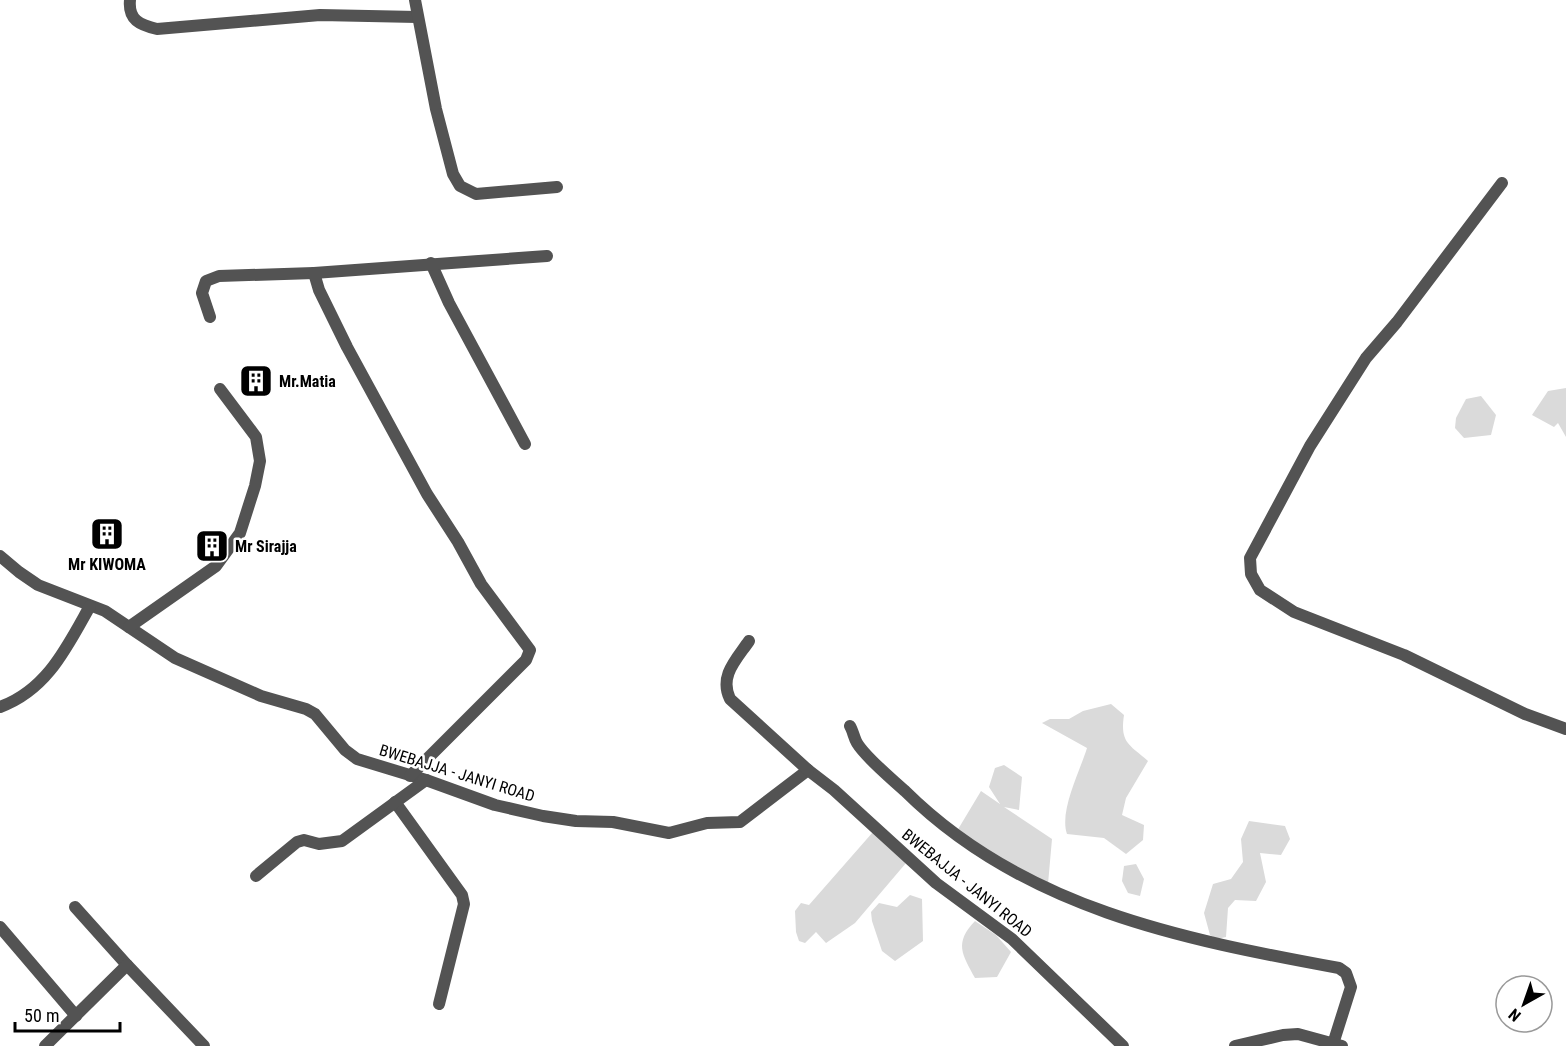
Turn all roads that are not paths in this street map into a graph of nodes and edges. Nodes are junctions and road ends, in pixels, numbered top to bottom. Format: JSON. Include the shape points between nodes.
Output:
{"nodes":[{"id":1,"x":130,"y":0,"type":"edge"},
{"id":2,"x":415,"y":0,"type":"edge"},
{"id":3,"x":417,"y":17,"type":"junction"},
{"id":4,"x":1502,"y":183,"type":"dead end"},
{"id":5,"x":557,"y":187,"type":"dead end"},
{"id":6,"x":547,"y":256,"type":"dead end"},
{"id":7,"x":431,"y":263,"type":"junction"},
{"id":8,"x":314,"y":273,"type":"junction"},
{"id":9,"x":210,"y":317,"type":"dead end"},
{"id":10,"x":220,"y":389,"type":"dead end"},
{"id":11,"x":525,"y":444,"type":"dead end"},
{"id":12,"x":0,"y":556,"type":"edge"},
{"id":13,"x":90,"y":606,"type":"junction"},
{"id":14,"x":129,"y":627,"type":"junction"},
{"id":15,"x":749,"y":641,"type":"dead end"},
{"id":16,"x":0,"y":707,"type":"edge"},
{"id":17,"x":850,"y":726,"type":"dead end"},
{"id":18,"x":1566,"y":729,"type":"edge"},
{"id":19,"x":808,"y":770,"type":"junction"},
{"id":20,"x":411,"y":776,"type":"junction"},
{"id":21,"x":426,"y":780,"type":"junction"},
{"id":22,"x":395,"y":802,"type":"junction"},
{"id":23,"x":256,"y":876,"type":"dead end"},
{"id":24,"x":75,"y":907,"type":"dead end"},
{"id":25,"x":0,"y":927,"type":"edge"},
{"id":26,"x":127,"y":965,"type":"junction"},
{"id":27,"x":439,"y":1004,"type":"dead end"},
{"id":28,"x":76,"y":1016,"type":"junction"},
{"id":29,"x":1338,"y":1045,"type":"edge"},
{"id":30,"x":45,"y":1046,"type":"edge"},
{"id":31,"x":204,"y":1046,"type":"edge"},
{"id":32,"x":1123,"y":1046,"type":"edge"},
{"id":33,"x":1236,"y":1046,"type":"edge"}],
"edges":[{"from":1,"to":3,"type":"street","via":[[133,19],[157,29],[320,15]]},
{"from":2,"to":3,"type":"street"},
{"from":3,"to":5,"type":"street","via":[[436,109],[453,174],[460,186],[476,194]]},
{"from":4,"to":18,"type":"street","via":[[1360,367],[1310,446],[1250,558],[1251,574],[1260,590],[1294,612],[1404,654],[1525,714]]},
{"from":6,"to":7,"type":"street"},
{"from":7,"to":8,"type":"street"},
{"from":7,"to":11,"type":"street"},
{"from":8,"to":9,"type":"street","via":[[219,276],[206,281],[202,293]]},
{"from":8,"to":20,"type":"street","via":[[347,347],[427,494],[481,584],[530,650],[526,660]]},
{"from":10,"to":14,"type":"street","via":[[256,437],[260,461],[240,533],[216,566]]},
{"from":12,"to":13,"type":"street","name":"BWEBAJJA - JANYI ROAD","via":[[38,585]]},
{"from":13,"to":14,"type":"street","name":"BWEBAJJA - JANYI ROAD"},
{"from":13,"to":16,"type":"street","via":[[51,671],[29,692]]},
{"from":14,"to":20,"type":"street","name":"BWEBAJJA - JANYI ROAD","via":[[195,668],[315,714],[357,759]]},
{"from":15,"to":19,"type":"street","via":[[729,671],[725,690],[730,699]]},
{"from":17,"to":29,"type":"street","via":[[858,744],[922,809],[998,863],[1052,891],[1164,932],[1339,968],[1346,973],[1351,987]]},
{"from":19,"to":21,"type":"street","name":"BWEBAJJA - JANYI ROAD","via":[[740,822],[707,823],[669,833],[613,822],[543,816],[495,805]]},
{"from":19,"to":32,"type":"street","name":"BWEBAJJA - JANYI ROAD","via":[[936,883],[1012,939]]},
{"from":20,"to":21,"type":"street","name":"BWEBAJJA - JANYI ROAD"},
{"from":21,"to":22,"type":"street"},
{"from":22,"to":23,"type":"street","via":[[342,841],[297,842]]},
{"from":22,"to":27,"type":"street","via":[[462,895],[464,904]]},
{"from":24,"to":26,"type":"street"},
{"from":25,"to":28,"type":"street"},
{"from":26,"to":28,"type":"street"},
{"from":26,"to":31,"type":"street"},
{"from":28,"to":30,"type":"street"},
{"from":29,"to":33,"type":"street","via":[[1298,1034]]}]}
